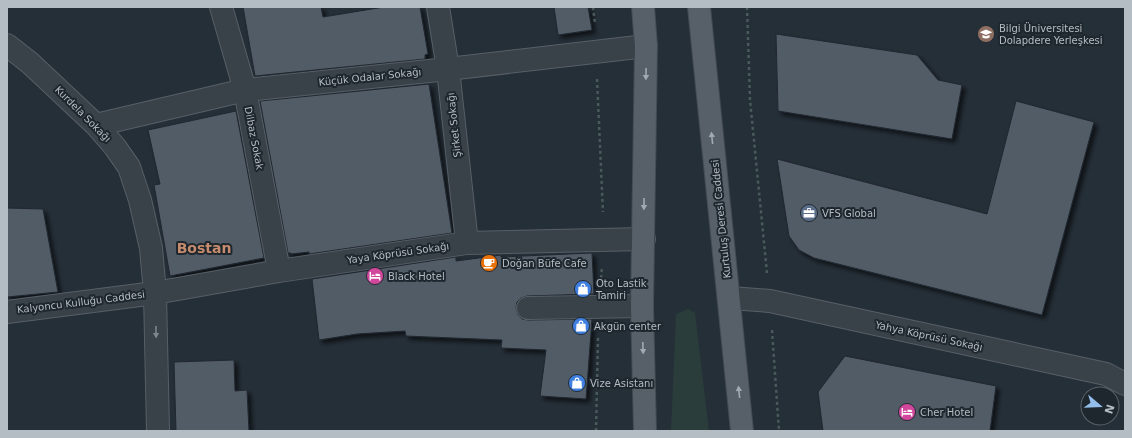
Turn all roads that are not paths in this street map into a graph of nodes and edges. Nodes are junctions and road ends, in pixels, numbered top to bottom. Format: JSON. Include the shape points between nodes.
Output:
{"nodes":[{"id":1,"x":221,"y":7,"type":"edge"},
{"id":2,"x":438,"y":7,"type":"edge"},
{"id":3,"x":643,"y":7,"type":"edge"},
{"id":4,"x":699,"y":7,"type":"edge"},
{"id":5,"x":7,"y":45,"type":"edge"},
{"id":6,"x":646,"y":46,"type":"junction"},
{"id":7,"x":448,"y":69,"type":"junction"},
{"id":8,"x":245,"y":90,"type":"junction"},
{"id":9,"x":96,"y":125,"type":"junction"},
{"id":10,"x":644,"y":239,"type":"junction"},
{"id":11,"x":467,"y":243,"type":"junction"},
{"id":12,"x":279,"y":271,"type":"junction"},
{"id":13,"x":155,"y":293,"type":"junction"},
{"id":14,"x":730,"y":298,"type":"junction"},
{"id":15,"x":642,"y":306,"type":"junction"},
{"id":16,"x":528,"y":308,"type":"dead end"},
{"id":17,"x":7,"y":312,"type":"edge"},
{"id":18,"x":1125,"y":384,"type":"edge"},
{"id":19,"x":158,"y":431,"type":"edge"},
{"id":20,"x":645,"y":431,"type":"edge"},
{"id":21,"x":742,"y":431,"type":"edge"}],
"edges":[{"from":1,"to":8,"type":"street","name":"Dilbaz Sokak"},
{"from":2,"to":7,"type":"street","name":"Şirket Sokağı"},
{"from":3,"to":6,"type":"main road"},
{"from":14,"to":4,"type":"main road","name":"Kurtuluş Deresi Caddesi","one_way":true},
{"from":5,"to":9,"type":"street","name":"Kurdela Sokağı"},
{"from":6,"to":7,"type":"street","name":"Küçük Odalar Sokağı"},
{"from":6,"to":10,"type":"main road","one_way":true},
{"from":7,"to":8,"type":"street","name":"Küçük Odalar Sokağı"},
{"from":7,"to":11,"type":"street","name":"Şirket Sokağı"},
{"from":8,"to":9,"type":"street","name":"Küçük Odalar Sokağı"},
{"from":8,"to":12,"type":"street","name":"Dilbaz Sokak"},
{"from":9,"to":13,"type":"street","name":"Kurdela Sokağı","via":[[129,167],[151,248]]},
{"from":10,"to":11,"type":"street","name":"Yaya Köprüsü Sokağı"},
{"from":10,"to":15,"type":"main road"},
{"from":11,"to":12,"type":"street","name":"Yaya Köprüsü Sokağı"},
{"from":12,"to":13,"type":"street","name":"Yaya Köprüsü Sokağı"},
{"from":13,"to":17,"type":"street","name":"Kalyoncu Kulluğu Caddesi"},
{"from":13,"to":19,"type":"street","name":"Kurdela Sokağı","one_way":true},
{"from":14,"to":18,"type":"street","name":"Yahya Köprüsü Sokağı","via":[[770,301],[1106,374]]},
{"from":21,"to":14,"type":"main road","name":"Kurtuluş Deresi Caddesi","one_way":true},
{"from":15,"to":16,"type":"street"},
{"from":15,"to":20,"type":"main road","one_way":true}]}
